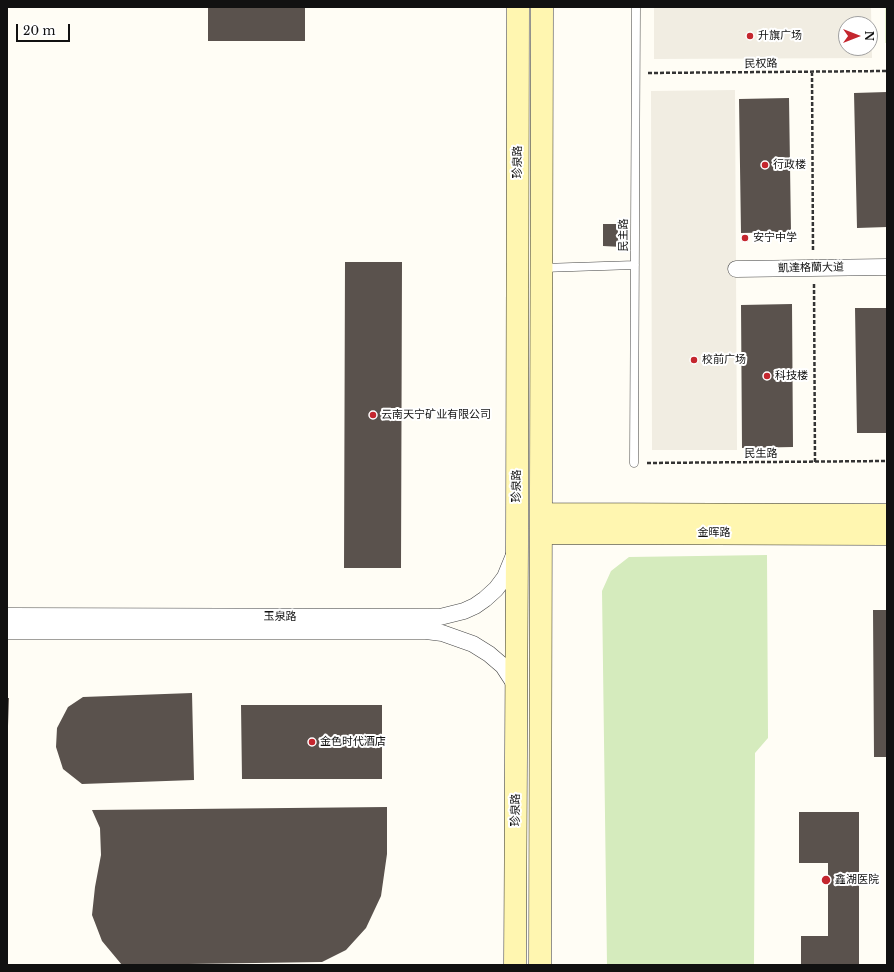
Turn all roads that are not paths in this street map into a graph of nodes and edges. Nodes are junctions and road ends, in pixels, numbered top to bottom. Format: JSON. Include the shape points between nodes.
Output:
{"nodes":[{"id":1,"x":518,"y":7,"type":"edge"},
{"id":2,"x":542,"y":7,"type":"edge"},
{"id":3,"x":636,"y":7,"type":"edge"},
{"id":4,"x":635,"y":265,"type":"junction"},
{"id":5,"x":542,"y":268,"type":"junction"},
{"id":6,"x":887,"y":268,"type":"edge"},
{"id":7,"x":736,"y":269,"type":"dead end"},
{"id":8,"x":634,"y":463,"type":"road end"},
{"id":9,"x":887,"y":515,"type":"edge"},
{"id":10,"x":541,"y":523,"type":"junction"},
{"id":11,"x":887,"y":534,"type":"edge"},
{"id":12,"x":517,"y":546,"type":"junction"},
{"id":13,"x":7,"y":616,"type":"edge"},
{"id":14,"x":7,"y":630,"type":"edge"},
{"id":15,"x":516,"y":686,"type":"junction"},
{"id":16,"x":515,"y":965,"type":"edge"},
{"id":17,"x":540,"y":965,"type":"edge"}],
"edges":[{"from":1,"to":12,"type":"main road","name":"珍泉路"},
{"from":2,"to":5,"type":"main road"},
{"from":3,"to":4,"type":"lane","name":"民主路"},
{"from":4,"to":5,"type":"lane"},
{"from":4,"to":8,"type":"lane","name":"民主路"},
{"from":5,"to":10,"type":"main road"},
{"from":6,"to":7,"type":"street","name":"凱達格蘭大道"},
{"from":9,"to":10,"type":"main road","name":"金晖路"},
{"from":10,"to":11,"type":"main road","name":"金晖路"},
{"from":10,"to":17,"type":"main road"},
{"from":12,"to":13,"type":"street","name":"玉泉路","via":[[512,563],[496,589],[475,606],[440,618]]},
{"from":12,"to":15,"type":"main road","name":"珍泉路"},
{"from":14,"to":15,"type":"street","name":"玉泉路","via":[[437,633],[473,644],[489,654],[503,666]]},
{"from":15,"to":16,"type":"main road","name":"珍泉路"}]}
